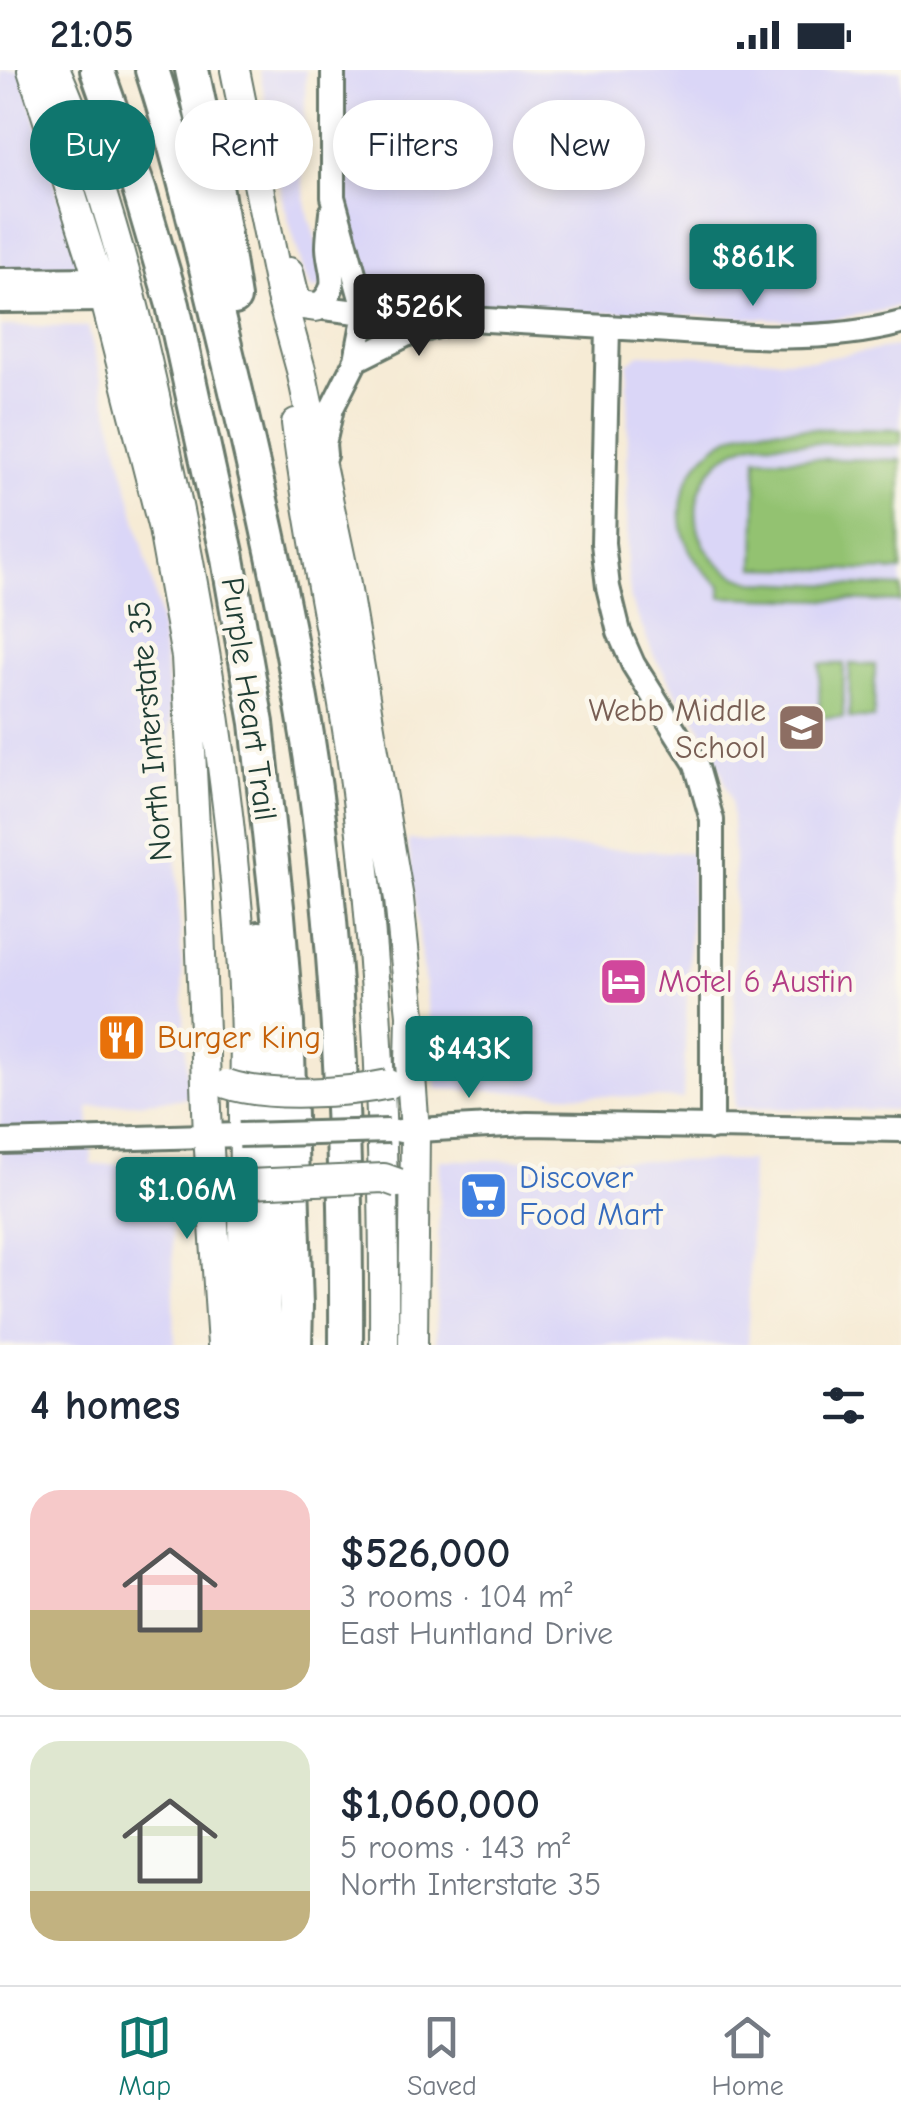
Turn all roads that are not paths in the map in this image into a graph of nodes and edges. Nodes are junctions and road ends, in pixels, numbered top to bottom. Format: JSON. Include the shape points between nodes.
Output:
{"nodes":[{"id":1,"x":32,"y":70,"type":"edge"},
{"id":2,"x":56,"y":70,"type":"edge"},
{"id":3,"x":97,"y":70,"type":"edge"},
{"id":4,"x":152,"y":70,"type":"edge"},
{"id":5,"x":192,"y":70,"type":"edge"},
{"id":6,"x":235,"y":70,"type":"edge"},
{"id":7,"x":249,"y":70,"type":"edge"},
{"id":8,"x":333,"y":70,"type":"edge"},
{"id":9,"x":333,"y":197,"type":"junction"},
{"id":10,"x":0,"y":280,"type":"edge"},
{"id":11,"x":103,"y":290,"type":"junction"},
{"id":12,"x":281,"y":297,"type":"junction"},
{"id":13,"x":0,"y":301,"type":"edge"},
{"id":14,"x":316,"y":307,"type":"junction"},
{"id":15,"x":365,"y":313,"type":"junction"},
{"id":16,"x":466,"y":319,"type":"junction"},
{"id":17,"x":901,"y":323,"type":"edge"},
{"id":18,"x":608,"y":327,"type":"junction"},
{"id":19,"x":356,"y":360,"type":"junction"},
{"id":20,"x":246,"y":432,"type":"junction"},
{"id":21,"x":328,"y":493,"type":"junction"},
{"id":22,"x":267,"y":809,"type":"junction"},
{"id":23,"x":206,"y":1055,"type":"junction"},
{"id":24,"x":410,"y":1063,"type":"junction"},
{"id":25,"x":712,"y":1128,"type":"junction"},
{"id":26,"x":901,"y":1130,"type":"edge"},
{"id":27,"x":402,"y":1131,"type":"junction"},
{"id":28,"x":208,"y":1135,"type":"junction"},
{"id":29,"x":0,"y":1142,"type":"edge"},
{"id":30,"x":222,"y":1200,"type":"junction"},
{"id":31,"x":416,"y":1206,"type":"junction"},
{"id":32,"x":222,"y":1345,"type":"edge"},
{"id":33,"x":242,"y":1345,"type":"edge"},
{"id":34,"x":264,"y":1345,"type":"edge"},
{"id":35,"x":295,"y":1345,"type":"edge"},
{"id":36,"x":346,"y":1345,"type":"edge"},
{"id":37,"x":384,"y":1345,"type":"edge"},
{"id":38,"x":413,"y":1345,"type":"edge"}],
"edges":[{"from":1,"to":11,"type":"main road","name":"North Interstate 35"},
{"from":2,"to":33,"type":"main road","via":[[110,220],[136,319],[208,666],[244,1008]]},
{"from":3,"to":22,"type":"highway","name":"Purple Heart Trail","via":[[173,306],[228,552]]},
{"from":4,"to":20,"type":"highway","name":"Purple Heart Trail"},
{"from":5,"to":20,"type":"highway","via":[[240,334]]},
{"from":6,"to":12,"type":"main road"},
{"from":7,"to":14,"type":"main road","via":[[293,295]]},
{"from":8,"to":9,"type":"street"},
{"from":9,"to":14,"type":"street","via":[[328,248],[334,275],[331,292]]},
{"from":9,"to":15,"type":"street"},
{"from":10,"to":11,"type":"street"},
{"from":11,"to":13,"type":"street"},
{"from":11,"to":23,"type":"main road","name":"North Interstate 35","via":[[163,529],[186,657]]},
{"from":12,"to":21,"type":"main road"},
{"from":12,"to":37,"type":"main road","via":[[302,478],[337,662],[368,900]]},
{"from":14,"to":15,"type":"street"},
{"from":15,"to":16,"type":"street"},
{"from":15,"to":19,"type":"street"},
{"from":16,"to":18,"type":"street"},
{"from":16,"to":19,"type":"street","via":[[406,335]]},
{"from":17,"to":18,"type":"street","via":[[838,335]]},
{"from":18,"to":25,"type":"street","via":[[608,587],[633,664],[696,764],[712,820]]},
{"from":19,"to":21,"type":"street","via":[[332,408],[324,444]]},
{"from":20,"to":36,"type":"highway","name":"Purple Heart Trail","via":[[308,742],[326,891],[340,1080]]},
{"from":21,"to":24,"type":"main road","via":[[399,899]]},
{"from":22,"to":34,"type":"highway","via":[[257,879]]},
{"from":22,"to":35,"type":"highway","name":"Purple Heart Trail","via":[[286,1023]]},
{"from":23,"to":24,"type":"main road","bridge":true,"via":[[227,1084],[247,1090],[372,1088],[389,1084]]},
{"from":23,"to":28,"type":"main road","name":"North Interstate 35"},
{"from":24,"to":27,"type":"main road"},
{"from":25,"to":26,"type":"street"},
{"from":25,"to":27,"type":"street","via":[[527,1124]]},
{"from":27,"to":28,"type":"street","bridge":true},
{"from":27,"to":31,"type":"main road"},
{"from":28,"to":29,"type":"street"},
{"from":28,"to":30,"type":"main road","name":"North Interstate 35"},
{"from":30,"to":31,"type":"main road","bridge":true,"via":[[248,1184],[384,1178],[398,1183]]},
{"from":30,"to":32,"type":"main road","name":"North Interstate 35"},
{"from":31,"to":38,"type":"main road"}]}
